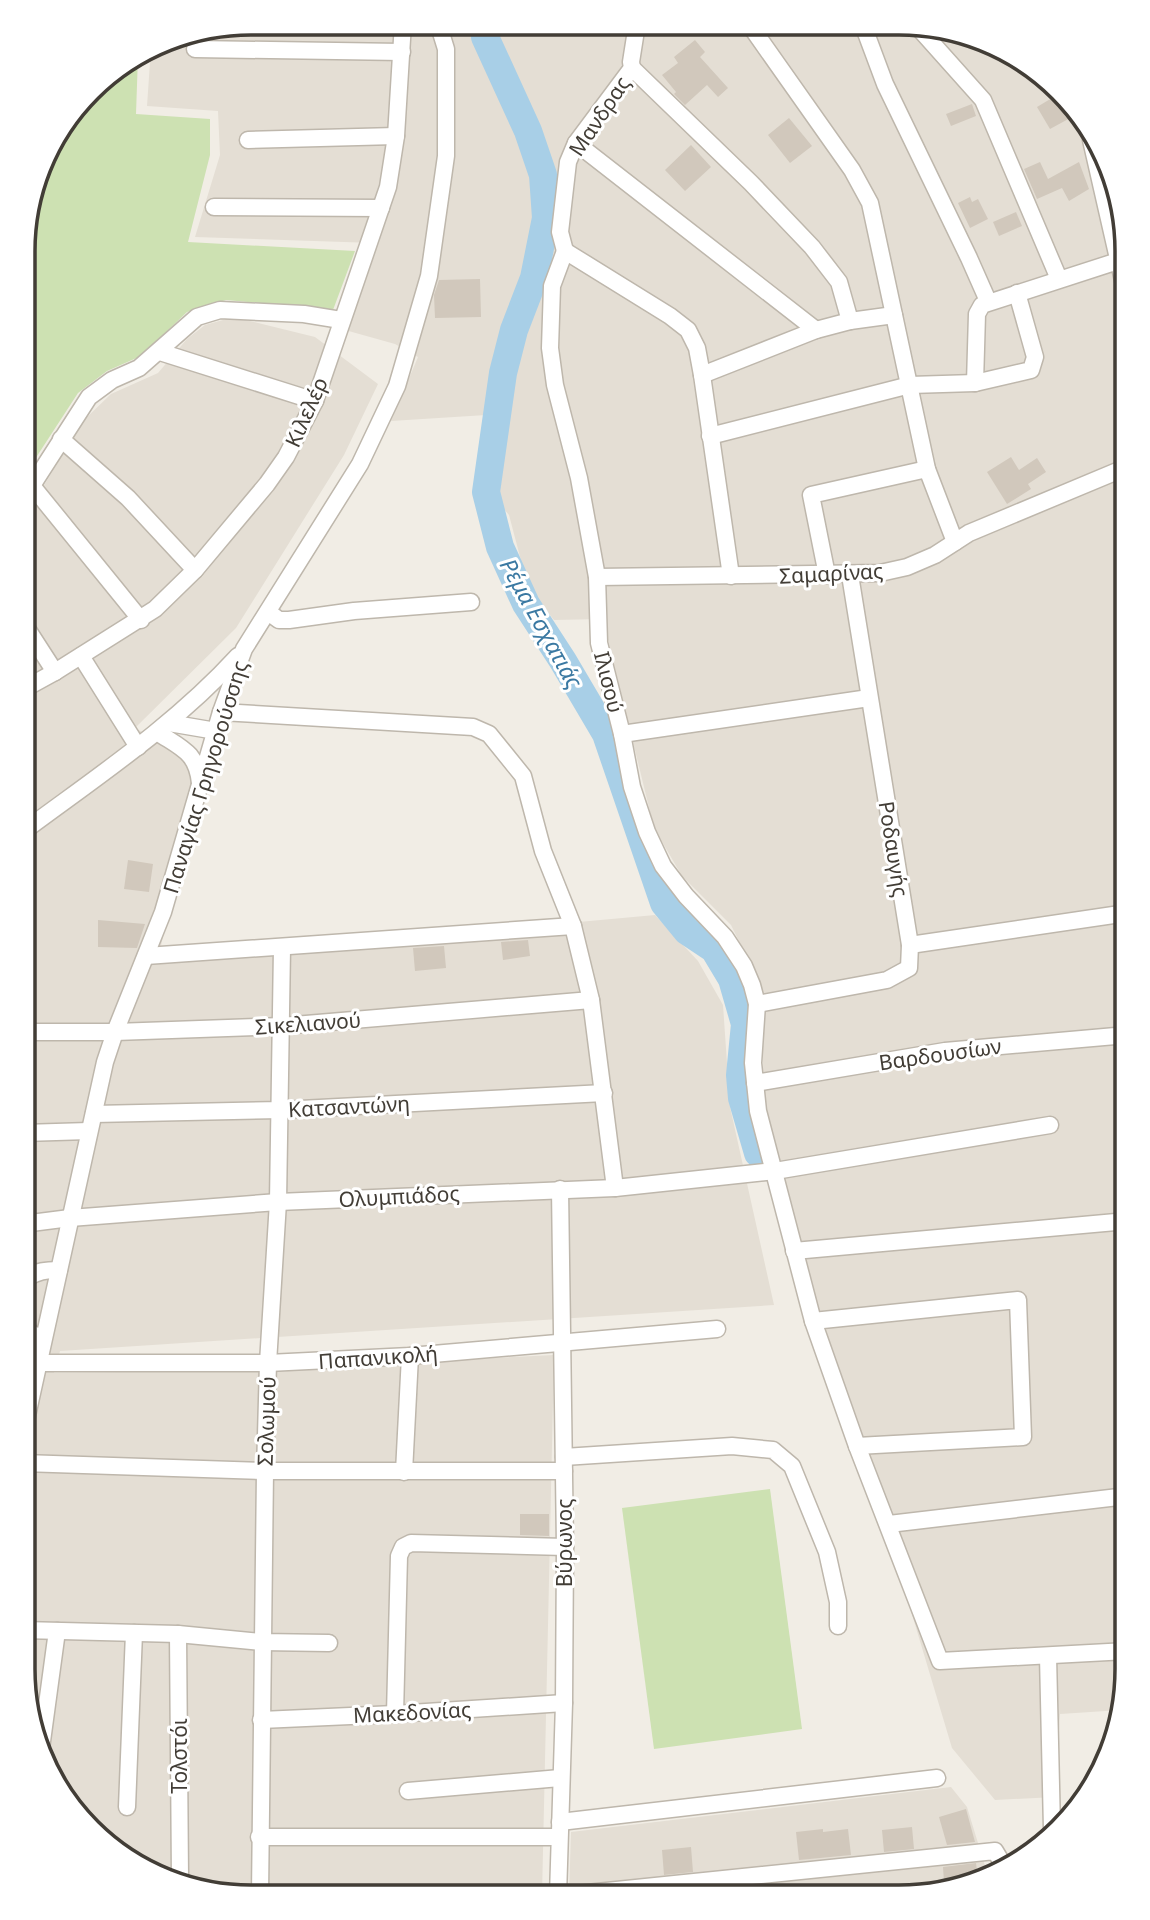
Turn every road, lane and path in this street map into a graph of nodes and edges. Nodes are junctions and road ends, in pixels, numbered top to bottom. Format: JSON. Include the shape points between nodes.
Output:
{"nodes":[{"id":1,"x":403,"y":35,"type":"edge"},
{"id":2,"x":442,"y":35,"type":"edge"},
{"id":3,"x":635,"y":35,"type":"edge"},
{"id":4,"x":758,"y":35,"type":"edge"},
{"id":5,"x":867,"y":35,"type":"edge"},
{"id":6,"x":927,"y":37,"type":"edge"},
{"id":7,"x":195,"y":49,"type":"dead end"},
{"id":8,"x":402,"y":52,"type":"junction"},
{"id":9,"x":632,"y":68,"type":"junction"},
{"id":10,"x":396,"y":136,"type":"junction"},
{"id":11,"x":248,"y":140,"type":"dead end"},
{"id":12,"x":576,"y":143,"type":"junction"},
{"id":13,"x":214,"y":207,"type":"dead end"},
{"id":14,"x":381,"y":208,"type":"junction"},
{"id":15,"x":565,"y":251,"type":"junction"},
{"id":16,"x":1115,"y":262,"type":"edge"},
{"id":17,"x":1059,"y":279,"type":"junction"},
{"id":18,"x":1017,"y":293,"type":"junction"},
{"id":19,"x":988,"y":301,"type":"junction"},
{"id":20,"x":894,"y":315,"type":"junction"},
{"id":21,"x":341,"y":320,"type":"junction"},
{"id":22,"x":850,"y":321,"type":"junction"},
{"id":23,"x":816,"y":330,"type":"junction"},
{"id":24,"x":160,"y":352,"type":"junction"},
{"id":25,"x":702,"y":375,"type":"junction"},
{"id":26,"x":975,"y":383,"type":"junction"},
{"id":27,"x":910,"y":385,"type":"junction"},
{"id":28,"x":315,"y":401,"type":"junction"},
{"id":29,"x":709,"y":436,"type":"junction"},
{"id":30,"x":61,"y":439,"type":"junction"},
{"id":31,"x":928,"y":470,"type":"junction"},
{"id":32,"x":1115,"y":472,"type":"edge"},
{"id":33,"x":35,"y":483,"type":"edge"},
{"id":34,"x":35,"y":500,"type":"edge"},
{"id":35,"x":956,"y":541,"type":"junction"},
{"id":36,"x":195,"y":570,"type":"junction"},
{"id":37,"x":827,"y":575,"type":"junction"},
{"id":38,"x":850,"y":575,"type":"junction"},
{"id":39,"x":732,"y":576,"type":"junction"},
{"id":40,"x":597,"y":577,"type":"junction"},
{"id":41,"x":471,"y":602,"type":"dead end"},
{"id":42,"x":268,"y":612,"type":"junction"},
{"id":43,"x":141,"y":620,"type":"junction"},
{"id":44,"x":35,"y":641,"type":"edge"},
{"id":45,"x":244,"y":649,"type":"junction"},
{"id":46,"x":81,"y":656,"type":"junction"},
{"id":47,"x":55,"y":672,"type":"junction"},
{"id":48,"x":35,"y":683,"type":"edge"},
{"id":49,"x":869,"y":698,"type":"junction"},
{"id":50,"x":221,"y":712,"type":"junction"},
{"id":51,"x":163,"y":728,"type":"junction"},
{"id":52,"x":216,"y":731,"type":"junction"},
{"id":53,"x":622,"y":734,"type":"junction"},
{"id":54,"x":138,"y":747,"type":"junction"},
{"id":55,"x":200,"y":786,"type":"junction"},
{"id":56,"x":35,"y":823,"type":"edge"},
{"id":57,"x":1115,"y":916,"type":"edge"},
{"id":58,"x":573,"y":926,"type":"junction"},
{"id":59,"x":910,"y":945,"type":"junction"},
{"id":60,"x":282,"y":948,"type":"junction"},
{"id":61,"x":146,"y":956,"type":"junction"},
{"id":62,"x":591,"y":1000,"type":"junction"},
{"id":63,"x":757,"y":1004,"type":"junction"},
{"id":64,"x":282,"y":1026,"type":"junction"},
{"id":65,"x":35,"y":1032,"type":"edge"},
{"id":66,"x":115,"y":1032,"type":"junction"},
{"id":67,"x":1115,"y":1036,"type":"edge"},
{"id":68,"x":755,"y":1083,"type":"junction"},
{"id":69,"x":604,"y":1093,"type":"junction"},
{"id":70,"x":281,"y":1110,"type":"junction"},
{"id":71,"x":94,"y":1114,"type":"junction"},
{"id":72,"x":1050,"y":1125,"type":"dead end"},
{"id":73,"x":89,"y":1131,"type":"junction"},
{"id":74,"x":35,"y":1133,"type":"edge"},
{"id":75,"x":775,"y":1171,"type":"junction"},
{"id":76,"x":615,"y":1188,"type":"junction"},
{"id":77,"x":560,"y":1189,"type":"junction"},
{"id":78,"x":278,"y":1202,"type":"junction"},
{"id":79,"x":70,"y":1218,"type":"junction"},
{"id":80,"x":35,"y":1222,"type":"edge"},
{"id":81,"x":1115,"y":1222,"type":"edge"},
{"id":82,"x":794,"y":1251,"type":"junction"},
{"id":83,"x":59,"y":1270,"type":"junction"},
{"id":84,"x":35,"y":1272,"type":"edge"},
{"id":85,"x":813,"y":1321,"type":"junction"},
{"id":86,"x":717,"y":1329,"type":"dead end"},
{"id":87,"x":35,"y":1340,"type":"edge"},
{"id":88,"x":562,"y":1341,"type":"junction"},
{"id":89,"x":41,"y":1351,"type":"junction"},
{"id":90,"x":35,"y":1352,"type":"edge"},
{"id":91,"x":410,"y":1356,"type":"junction"},
{"id":92,"x":268,"y":1363,"type":"junction"},
{"id":93,"x":35,"y":1379,"type":"edge"},
{"id":94,"x":857,"y":1446,"type":"junction"},
{"id":95,"x":35,"y":1464,"type":"edge"},
{"id":96,"x":564,"y":1464,"type":"junction"},
{"id":97,"x":265,"y":1471,"type":"junction"},
{"id":98,"x":404,"y":1472,"type":"junction"},
{"id":99,"x":1115,"y":1497,"type":"edge"},
{"id":100,"x":888,"y":1524,"type":"junction"},
{"id":101,"x":565,"y":1547,"type":"junction"},
{"id":102,"x":838,"y":1626,"type":"dead end"},
{"id":103,"x":35,"y":1630,"type":"edge"},
{"id":104,"x":57,"y":1631,"type":"junction"},
{"id":105,"x":134,"y":1633,"type":"junction"},
{"id":106,"x":178,"y":1634,"type":"junction"},
{"id":107,"x":261,"y":1642,"type":"junction"},
{"id":108,"x":329,"y":1643,"type":"dead end"},
{"id":109,"x":1115,"y":1652,"type":"edge"},
{"id":110,"x":1048,"y":1656,"type":"junction"},
{"id":111,"x":564,"y":1703,"type":"junction"},
{"id":112,"x":396,"y":1714,"type":"junction"},
{"id":113,"x":261,"y":1720,"type":"junction"},
{"id":114,"x":44,"y":1730,"type":"edge"},
{"id":115,"x":560,"y":1778,"type":"junction"},
{"id":116,"x":937,"y":1778,"type":"dead end"},
{"id":117,"x":408,"y":1791,"type":"dead end"},
{"id":118,"x":127,"y":1807,"type":"dead end"},
{"id":119,"x":1052,"y":1820,"type":"edge"},
{"id":120,"x":559,"y":1830,"type":"junction"},
{"id":121,"x":260,"y":1837,"type":"junction"},
{"id":122,"x":1000,"y":1860,"type":"edge"},
{"id":123,"x":180,"y":1873,"type":"edge"},
{"id":124,"x":260,"y":1885,"type":"edge"},
{"id":125,"x":558,"y":1885,"type":"edge"},
{"id":126,"x":665,"y":1885,"type":"edge"}],
"edges":[{"from":1,"to":8,"type":"street","name":"Κιλελέρ"},
{"from":2,"to":42,"type":"street","name":"Παναγίας Γρηγορούσσης","via":[[446,50],[446,156],[429,276],[397,386],[360,464]]},
{"from":3,"to":9,"type":"street","name":"Μανδρας"},
{"from":4,"to":20,"type":"street","via":[[864,193],[873,214]]},
{"from":5,"to":19,"type":"street"},
{"from":6,"to":17,"type":"street","via":[[983,100]]},
{"from":7,"to":8,"type":"street"},
{"from":8,"to":10,"type":"street","name":"Κιλελέρ"},
{"from":9,"to":12,"type":"street","name":"Μανδρας"},
{"from":9,"to":22,"type":"street","via":[[812,247],[839,282]]},
{"from":10,"to":11,"type":"street"},
{"from":10,"to":14,"type":"street","name":"Κιλελέρ"},
{"from":12,"to":15,"type":"street","name":"Μανδρας","via":[[568,162],[559,232]]},
{"from":12,"to":23,"type":"street"},
{"from":13,"to":14,"type":"street"},
{"from":14,"to":21,"type":"street","name":"Κιλελέρ"},
{"from":15,"to":25,"type":"street","via":[[688,330]]},
{"from":15,"to":40,"type":"street","name":"Ιλισού","via":[[552,286],[550,348]]},
{"from":16,"to":17,"type":"street"},
{"from":17,"to":18,"type":"street"},
{"from":18,"to":19,"type":"street"},
{"from":18,"to":26,"type":"street","via":[[1034,365],[1031,370]]},
{"from":19,"to":26,"type":"street","via":[[977,314]]},
{"from":20,"to":22,"type":"street"},
{"from":20,"to":27,"type":"street"},
{"from":21,"to":24,"type":"street","via":[[220,310],[197,317]]},
{"from":21,"to":28,"type":"street","name":"Κιλελέρ"},
{"from":22,"to":23,"type":"street"},
{"from":23,"to":25,"type":"street"},
{"from":24,"to":28,"type":"street"},
{"from":24,"to":30,"type":"street","via":[[89,397]]},
{"from":25,"to":29,"type":"street"},
{"from":26,"to":27,"type":"street"},
{"from":27,"to":29,"type":"street"},
{"from":27,"to":31,"type":"street"},
{"from":28,"to":36,"type":"street","name":"Κιλελέρ","via":[[267,484]]},
{"from":29,"to":39,"type":"street"},
{"from":30,"to":33,"type":"street"},
{"from":30,"to":36,"type":"street","via":[[128,498]]},
{"from":31,"to":35,"type":"street"},
{"from":31,"to":37,"type":"street","via":[[811,495]]},
{"from":32,"to":35,"type":"street","name":"Σαμαρίνας"},
{"from":34,"to":43,"type":"street"},
{"from":35,"to":38,"type":"street","name":"Σαμαρίνας","via":[[907,567]]},
{"from":36,"to":43,"type":"street","name":"Κιλελέρ"},
{"from":37,"to":38,"type":"street","name":"Σαμαρίνας"},
{"from":37,"to":39,"type":"street","name":"Σαμαρίνας"},
{"from":38,"to":49,"type":"street","name":"Ροδαυγής"},
{"from":39,"to":40,"type":"street","name":"Σαμαρίνας"},
{"from":40,"to":53,"type":"street","name":"Ιλισού","via":[[599,643]]},
{"from":41,"to":42,"type":"street","via":[[289,620],[279,620]]},
{"from":42,"to":45,"type":"street","name":"Παναγίας Γρηγορούσσης"},
{"from":43,"to":46,"type":"street","name":"Κιλελέρ"},
{"from":44,"to":47,"type":"street"},
{"from":45,"to":50,"type":"street","name":"Παναγίας Γρηγορούσσης"},
{"from":45,"to":51,"type":"street"},
{"from":46,"to":47,"type":"street","name":"Κιλελέρ"},
{"from":46,"to":54,"type":"street"},
{"from":47,"to":48,"type":"street","name":"Κιλελέρ"},
{"from":49,"to":53,"type":"street"},
{"from":49,"to":59,"type":"street","name":"Ροδαυγής"},
{"from":50,"to":52,"type":"street","name":"Παναγίας Γρηγορούσσης"},
{"from":50,"to":58,"type":"street","via":[[482,729],[523,776],[543,851]]},
{"from":51,"to":52,"type":"street"},
{"from":51,"to":54,"type":"street"},
{"from":51,"to":55,"type":"street","via":[[189,752],[198,768]]},
{"from":52,"to":55,"type":"street","name":"Παναγίας Γρηγορούσσης"},
{"from":53,"to":63,"type":"street","name":"Ιλισού","via":[[632,787],[663,866],[725,937],[744,966]]},
{"from":54,"to":56,"type":"street"},
{"from":55,"to":61,"type":"street","name":"Παναγίας Γρηγορούσσης"},
{"from":57,"to":59,"type":"street"},
{"from":58,"to":60,"type":"street"},
{"from":58,"to":62,"type":"street"},
{"from":59,"to":63,"type":"street","via":[[909,968],[887,980]]},
{"from":60,"to":61,"type":"street"},
{"from":60,"to":64,"type":"street","name":"Σολωμού"},
{"from":61,"to":66,"type":"street","name":"Παναγίας Γρηγορούσσης"},
{"from":62,"to":64,"type":"street","name":"Σικελιανού"},
{"from":62,"to":69,"type":"street"},
{"from":63,"to":68,"type":"street","name":"Ιλισού"},
{"from":64,"to":66,"type":"street","name":"Σικελιανού"},
{"from":64,"to":70,"type":"street","name":"Σολωμού"},
{"from":65,"to":66,"type":"street","name":"Σικελιανού"},
{"from":66,"to":71,"type":"street","name":"Παναγίας Γρηγορούσσης"},
{"from":67,"to":68,"type":"street","name":"Βαρδουσίων","via":[[945,1051]]},
{"from":68,"to":75,"type":"street","name":"Ιλισού"},
{"from":69,"to":70,"type":"street","name":"Κατσαντώνη"},
{"from":69,"to":76,"type":"street"},
{"from":70,"to":71,"type":"street","name":"Κατσαντώνη"},
{"from":70,"to":78,"type":"street","name":"Σολωμού"},
{"from":71,"to":73,"type":"street","name":"Παναγίας Γρηγορούσσης"},
{"from":72,"to":75,"type":"street","name":"Ολυμπιάδος"},
{"from":73,"to":74,"type":"street"},
{"from":73,"to":79,"type":"street","name":"Παναγίας Γρηγορούσσης"},
{"from":75,"to":76,"type":"street","name":"Ολυμπιάδος"},
{"from":75,"to":82,"type":"street","name":"Ιλισού"},
{"from":76,"to":77,"type":"street","name":"Ολυμπιάδος"},
{"from":77,"to":78,"type":"street","name":"Ολυμπιάδος"},
{"from":77,"to":88,"type":"street","name":"Βύρωνος"},
{"from":78,"to":79,"type":"street","name":"Ολυμπιάδος"},
{"from":78,"to":92,"type":"street","name":"Σολωμού"},
{"from":79,"to":80,"type":"street","name":"Ολυμπιάδος"},
{"from":79,"to":83,"type":"street","name":"Παναγίας Γρηγορούσσης"},
{"from":81,"to":82,"type":"street"},
{"from":82,"to":85,"type":"street","name":"Ιλισού"},
{"from":83,"to":84,"type":"street"},
{"from":83,"to":89,"type":"street","name":"Παναγίας Γρηγορούσσης"},
{"from":85,"to":94,"type":"street","name":"Ιλισού"},
{"from":85,"to":94,"type":"street","via":[[1018,1300],[1023,1437]]},
{"from":86,"to":88,"type":"street","name":"Παπανικολή"},
{"from":87,"to":89,"type":"street"},
{"from":88,"to":91,"type":"street","name":"Παπανικολή"},
{"from":88,"to":96,"type":"street","name":"Βύρωνος"},
{"from":89,"to":90,"type":"street","name":"Παπανικολή"},
{"from":89,"to":92,"type":"street","name":"Παπανικολή"},
{"from":89,"to":93,"type":"street","name":"Παναγίας Γρηγορούσσης"},
{"from":91,"to":92,"type":"street","name":"Παπανικολή"},
{"from":91,"to":98,"type":"street"},
{"from":92,"to":97,"type":"street","name":"Σολωμού"},
{"from":94,"to":100,"type":"street","name":"Ιλισού"},
{"from":95,"to":97,"type":"street"},
{"from":96,"to":98,"type":"street"},
{"from":96,"to":101,"type":"street","name":"Βύρωνος"},
{"from":96,"to":102,"type":"street","via":[[732,1446],[774,1450],[792,1466],[827,1552],[838,1602]]},
{"from":97,"to":98,"type":"street"},
{"from":97,"to":107,"type":"street","name":"Σολωμού"},
{"from":99,"to":100,"type":"street"},
{"from":100,"to":110,"type":"street","name":"Ιλισού","via":[[940,1661]]},
{"from":101,"to":111,"type":"street","name":"Βύρωνος"},
{"from":101,"to":112,"type":"street","via":[[411,1543],[403,1547]]},
{"from":103,"to":104,"type":"street"},
{"from":104,"to":105,"type":"street"},
{"from":104,"to":114,"type":"street"},
{"from":105,"to":106,"type":"street"},
{"from":105,"to":118,"type":"street"},
{"from":106,"to":107,"type":"street"},
{"from":106,"to":123,"type":"street","name":"Τολστόι"},
{"from":107,"to":108,"type":"street"},
{"from":107,"to":113,"type":"street","name":"Σολωμού"},
{"from":109,"to":110,"type":"street"},
{"from":110,"to":119,"type":"street"},
{"from":111,"to":112,"type":"street","name":"Μακεδονίας"},
{"from":111,"to":115,"type":"street","name":"Βύρωνος"},
{"from":112,"to":113,"type":"street","name":"Μακεδονίας"},
{"from":113,"to":121,"type":"street","name":"Σολωμού"},
{"from":115,"to":117,"type":"street"},
{"from":115,"to":120,"type":"street","name":"Βύρωνος"},
{"from":116,"to":120,"type":"street"},
{"from":120,"to":121,"type":"street"},
{"from":120,"to":125,"type":"street","name":"Βύρωνος"},
{"from":121,"to":124,"type":"street","name":"Σολωμού"},
{"from":122,"to":126,"type":"street","via":[[995,1851]]}]}
